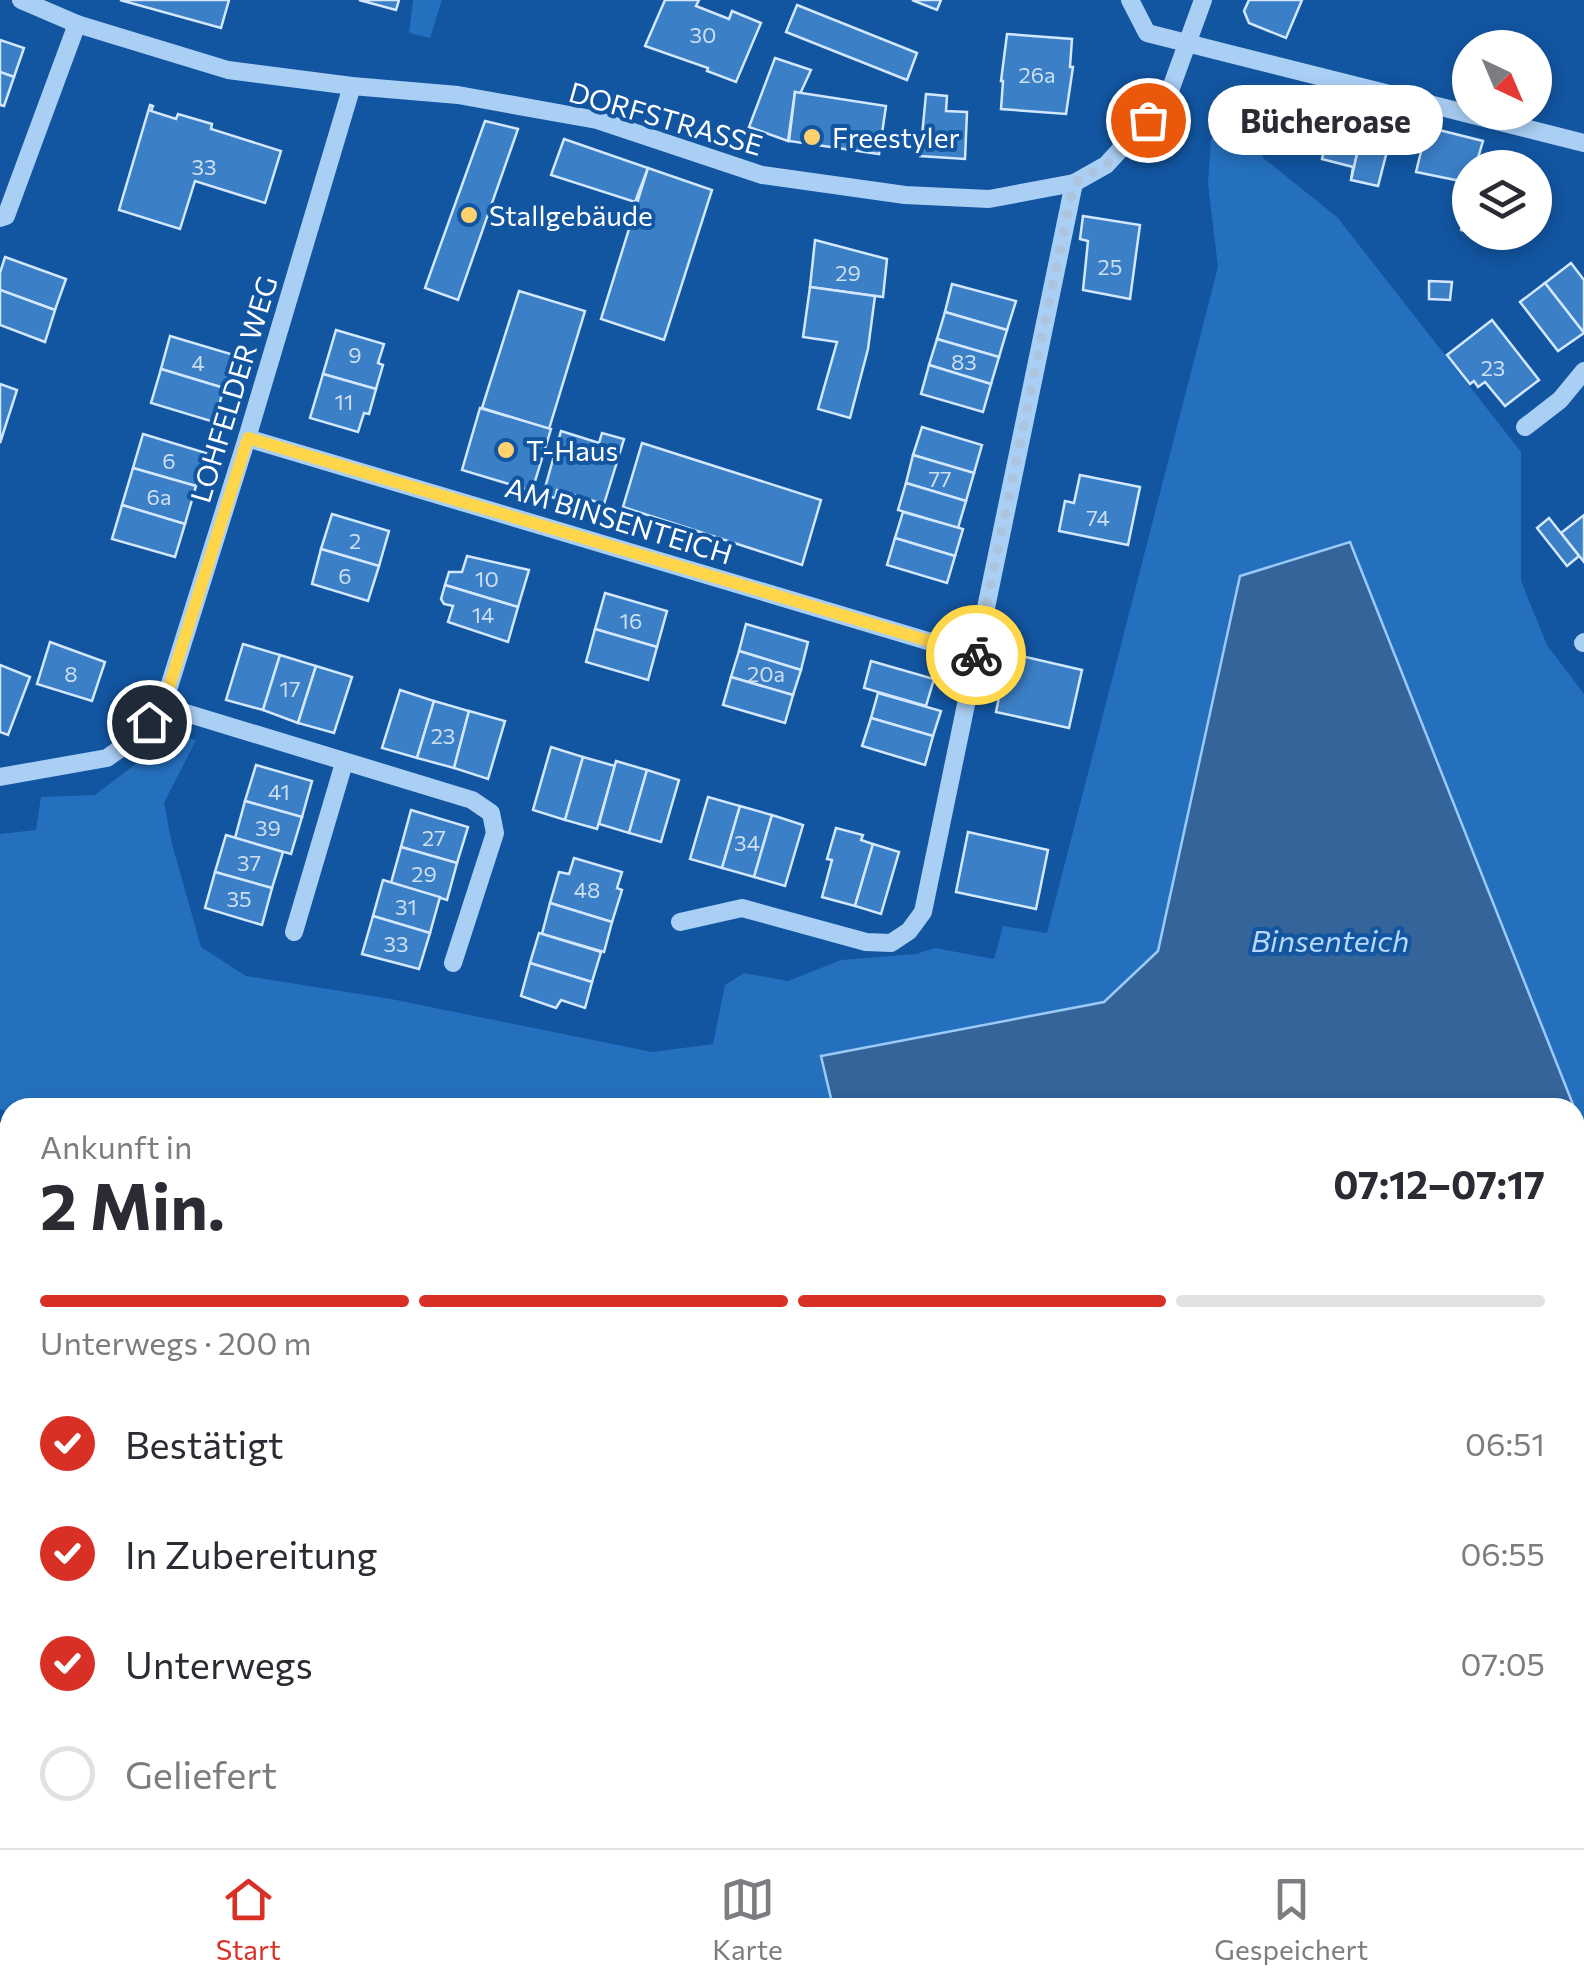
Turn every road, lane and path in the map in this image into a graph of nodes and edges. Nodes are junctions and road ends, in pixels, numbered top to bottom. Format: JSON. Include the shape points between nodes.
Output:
{"nodes":[{"id":1,"x":22,"y":0,"type":"edge"},
{"id":2,"x":1130,"y":0,"type":"edge"},
{"id":3,"x":1203,"y":0,"type":"edge"},
{"id":4,"x":77,"y":24,"type":"junction"},
{"id":5,"x":1188,"y":46,"type":"junction"},
{"id":6,"x":352,"y":86,"type":"junction"},
{"id":7,"x":1584,"y":142,"type":"edge"},
{"id":8,"x":1074,"y":183,"type":"junction"},
{"id":9,"x":0,"y":218,"type":"edge"},
{"id":10,"x":1584,"y":371,"type":"edge"},
{"id":11,"x":1524,"y":427,"type":"dead end"},
{"id":12,"x":248,"y":438,"type":"junction"},
{"id":13,"x":976,"y":655,"type":"junction"},
{"id":14,"x":163,"y":706,"type":"junction"},
{"id":15,"x":344,"y":762,"type":"junction"},
{"id":16,"x":0,"y":777,"type":"edge"},
{"id":17,"x":680,"y":922,"type":"dead end"},
{"id":18,"x":294,"y":932,"type":"dead end"},
{"id":19,"x":453,"y":963,"type":"dead end"}],
"edges":[{"from":1,"to":4,"type":"street","name":"DORFSTRASSE"},
{"from":2,"to":5,"type":"street","via":[[1147,32]]},
{"from":3,"to":5,"type":"street","name":"DORFSTRASSE"},
{"from":4,"to":6,"type":"street","name":"DORFSTRASSE","via":[[228,70]]},
{"from":4,"to":9,"type":"street"},
{"from":5,"to":7,"type":"street"},
{"from":5,"to":8,"type":"street","name":"DORFSTRASSE","via":[[1167,99],[1106,165]]},
{"from":6,"to":8,"type":"street","name":"DORFSTRASSE","via":[[458,95],[597,120],[762,175],[812,183],[989,199]]},
{"from":6,"to":12,"type":"street","name":"LOHFELDER WEG"},
{"from":8,"to":13,"type":"street"},
{"from":10,"to":11,"type":"street"},
{"from":12,"to":13,"type":"street","name":"AM BINSENTEICH"},
{"from":12,"to":14,"type":"street","name":"LOHFELDER WEG"},
{"from":13,"to":17,"type":"street","via":[[922,912],[909,931],[891,943],[866,942],[742,908]]},
{"from":14,"to":15,"type":"street"},
{"from":14,"to":16,"type":"street","name":"LOHFELDER WEG","via":[[136,738],[107,758]]},
{"from":15,"to":18,"type":"street"},
{"from":15,"to":19,"type":"street","via":[[472,800],[490,813],[494,833]]}]}
